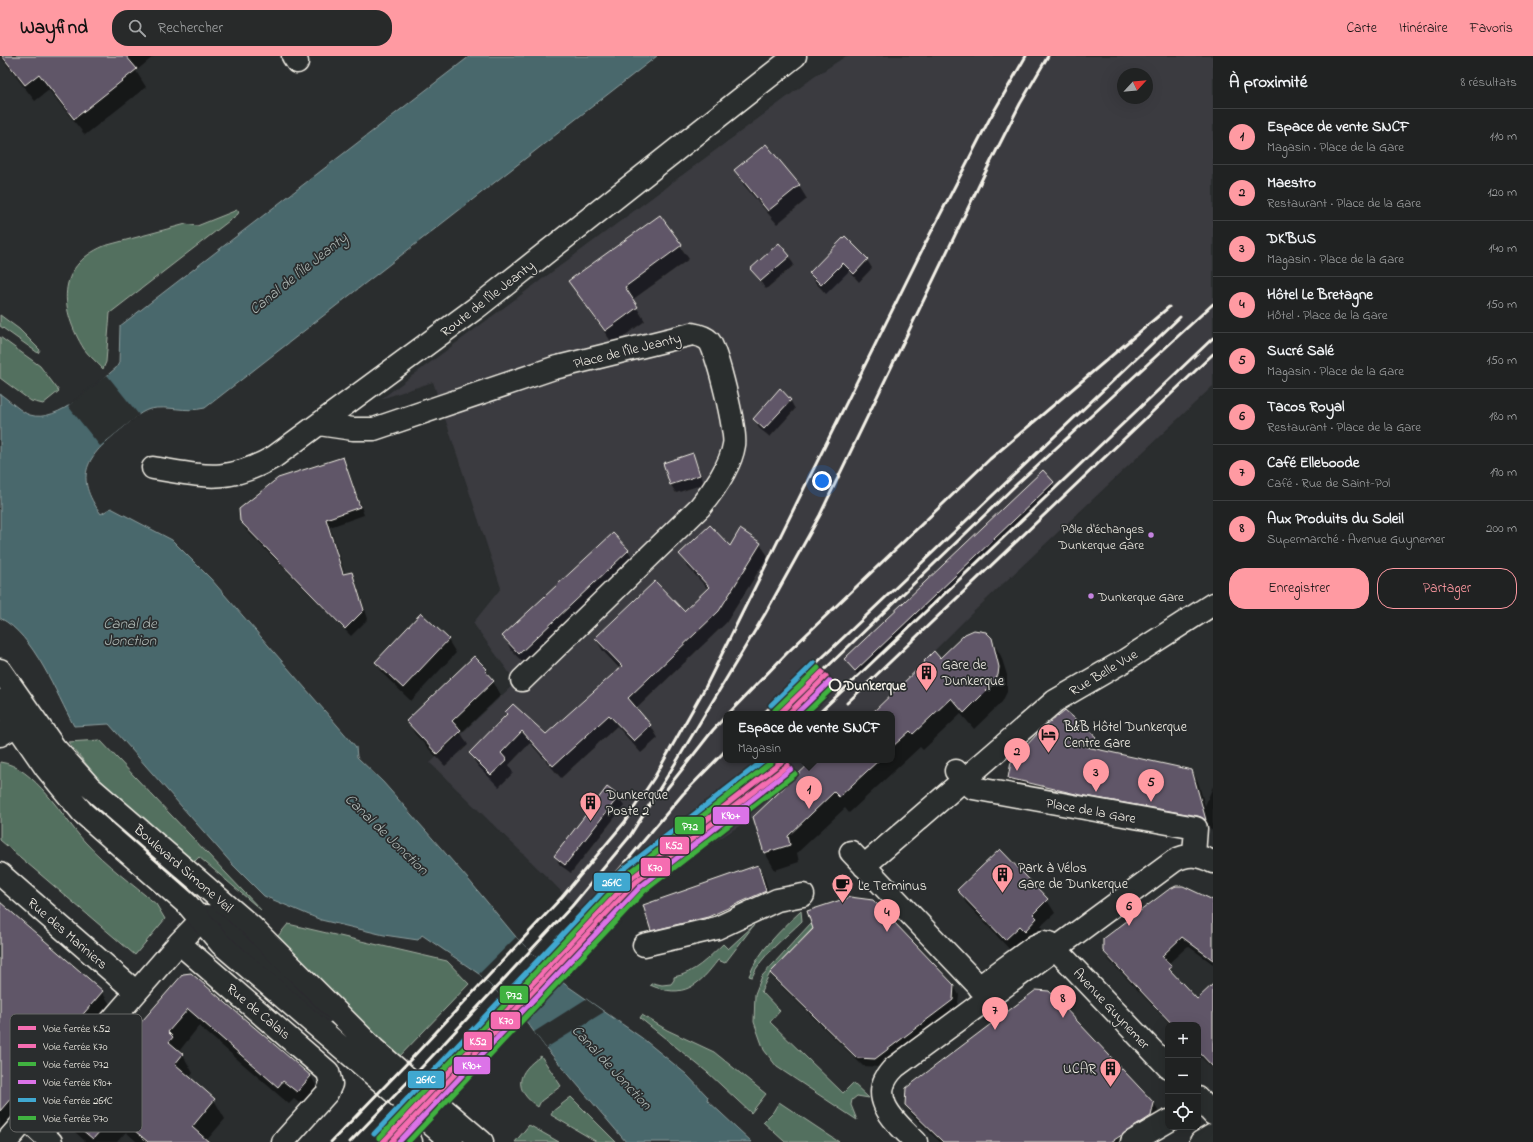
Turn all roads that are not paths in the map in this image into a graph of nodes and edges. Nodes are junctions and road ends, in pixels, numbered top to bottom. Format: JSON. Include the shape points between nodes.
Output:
{"nodes":[{"id":1,"x":795,"y":56,"type":"edge"},
{"id":2,"x":319,"y":424,"type":"junction"},
{"id":3,"x":153,"y":468,"type":"dead end"},
{"id":4,"x":1213,"y":604,"type":"edge"},
{"id":5,"x":3,"y":674,"type":"edge"},
{"id":6,"x":522,"y":680,"type":"dead end"},
{"id":7,"x":0,"y":701,"type":"edge"},
{"id":8,"x":24,"y":705,"type":"junction"},
{"id":9,"x":8,"y":730,"type":"edge"},
{"id":10,"x":960,"y":775,"type":"junction"},
{"id":11,"x":1204,"y":858,"type":"edge"},
{"id":12,"x":0,"y":874,"type":"edge"},
{"id":13,"x":803,"y":895,"type":"dead end"},
{"id":14,"x":200,"y":920,"type":"junction"},
{"id":15,"x":179,"y":943,"type":"junction"},
{"id":16,"x":644,"y":946,"type":"dead end"},
{"id":17,"x":1057,"y":949,"type":"junction"},
{"id":18,"x":136,"y":992,"type":"junction"},
{"id":19,"x":984,"y":992,"type":"junction"},
{"id":20,"x":117,"y":1014,"type":"edge"},
{"id":21,"x":374,"y":1049,"type":"junction"},
{"id":22,"x":1165,"y":1064,"type":"edge"},
{"id":23,"x":1165,"y":1123,"type":"edge"},
{"id":24,"x":15,"y":1132,"type":"edge"},
{"id":25,"x":40,"y":1132,"type":"edge"},
{"id":26,"x":1213,"y":1135,"type":"edge"},
{"id":27,"x":6,"y":1142,"type":"edge"},
{"id":28,"x":51,"y":1142,"type":"edge"},
{"id":29,"x":283,"y":1142,"type":"edge"},
{"id":30,"x":452,"y":1142,"type":"edge"},
{"id":31,"x":482,"y":1142,"type":"edge"},
{"id":32,"x":916,"y":1142,"type":"edge"},
{"id":33,"x":1132,"y":1142,"type":"edge"},
{"id":34,"x":1201,"y":1142,"type":"edge"}],
"edges":[{"from":1,"to":2,"type":"street","name":"Route de l'Île Jeanty","via":[[476,308]]},
{"from":2,"to":3,"type":"street","name":"Route de l'Île Jeanty","via":[[274,457],[246,472],[216,476]]},
{"from":2,"to":6,"type":"street","name":"Place de l'Île Jeanty","via":[[374,429],[565,365],[692,334],[710,342],[735,433],[734,448],[718,482],[700,507]]},
{"from":4,"to":10,"type":"street","name":"Rue Belle Vue","via":[[1124,661],[1055,701],[999,748]]},
{"from":5,"to":8,"type":"street","name":"Boulevard Simone Veil"},
{"from":7,"to":9,"type":"street","name":"Boulevard Simone Veil"},
{"from":8,"to":9,"type":"street","via":[[24,717]]},
{"from":8,"to":21,"type":"street","name":"Boulevard Simone Veil","via":[[60,754],[90,787],[252,927]]},
{"from":9,"to":14,"type":"street","name":"Boulevard Simone Veil","via":[[49,772],[76,806],[188,904]]},
{"from":10,"to":11,"type":"street","name":"Place de la Gare","via":[[973,788],[1196,828]]},
{"from":10,"to":19,"type":"street","via":[[857,859]]},
{"from":11,"to":17,"type":"street","name":"Place de la Gare","via":[[1185,856],[1174,861]]},
{"from":12,"to":18,"type":"street","name":"Rue des Mariniers"},
{"from":13,"to":16,"type":"street","via":[[777,900],[717,928]]},
{"from":14,"to":15,"type":"street"},
{"from":14,"to":21,"type":"street","name":"Boulevard Simone Veil","via":[[208,915],[214,917],[307,997]]},
{"from":14,"to":30,"type":"street","name":"Boulevard Simone Veil","via":[[221,944]]},
{"from":15,"to":18,"type":"street"},
{"from":15,"to":29,"type":"street","name":"Rue de Calais","via":[[328,1072],[331,1084],[324,1096]]},
{"from":17,"to":19,"type":"street","name":"Place de la Gare"},
{"from":17,"to":22,"type":"street","name":"Avenue Guynemer"},
{"from":18,"to":20,"type":"street"},
{"from":19,"to":32,"type":"street","name":"Place de la Gare","via":[[886,1077],[882,1093],[884,1104],[891,1117]]},
{"from":21,"to":31,"type":"street","name":"Boulevard Simone Veil"},
{"from":23,"to":33,"type":"street"},
{"from":24,"to":27,"type":"street"},
{"from":25,"to":28,"type":"street"},
{"from":26,"to":34,"type":"street"}]}
